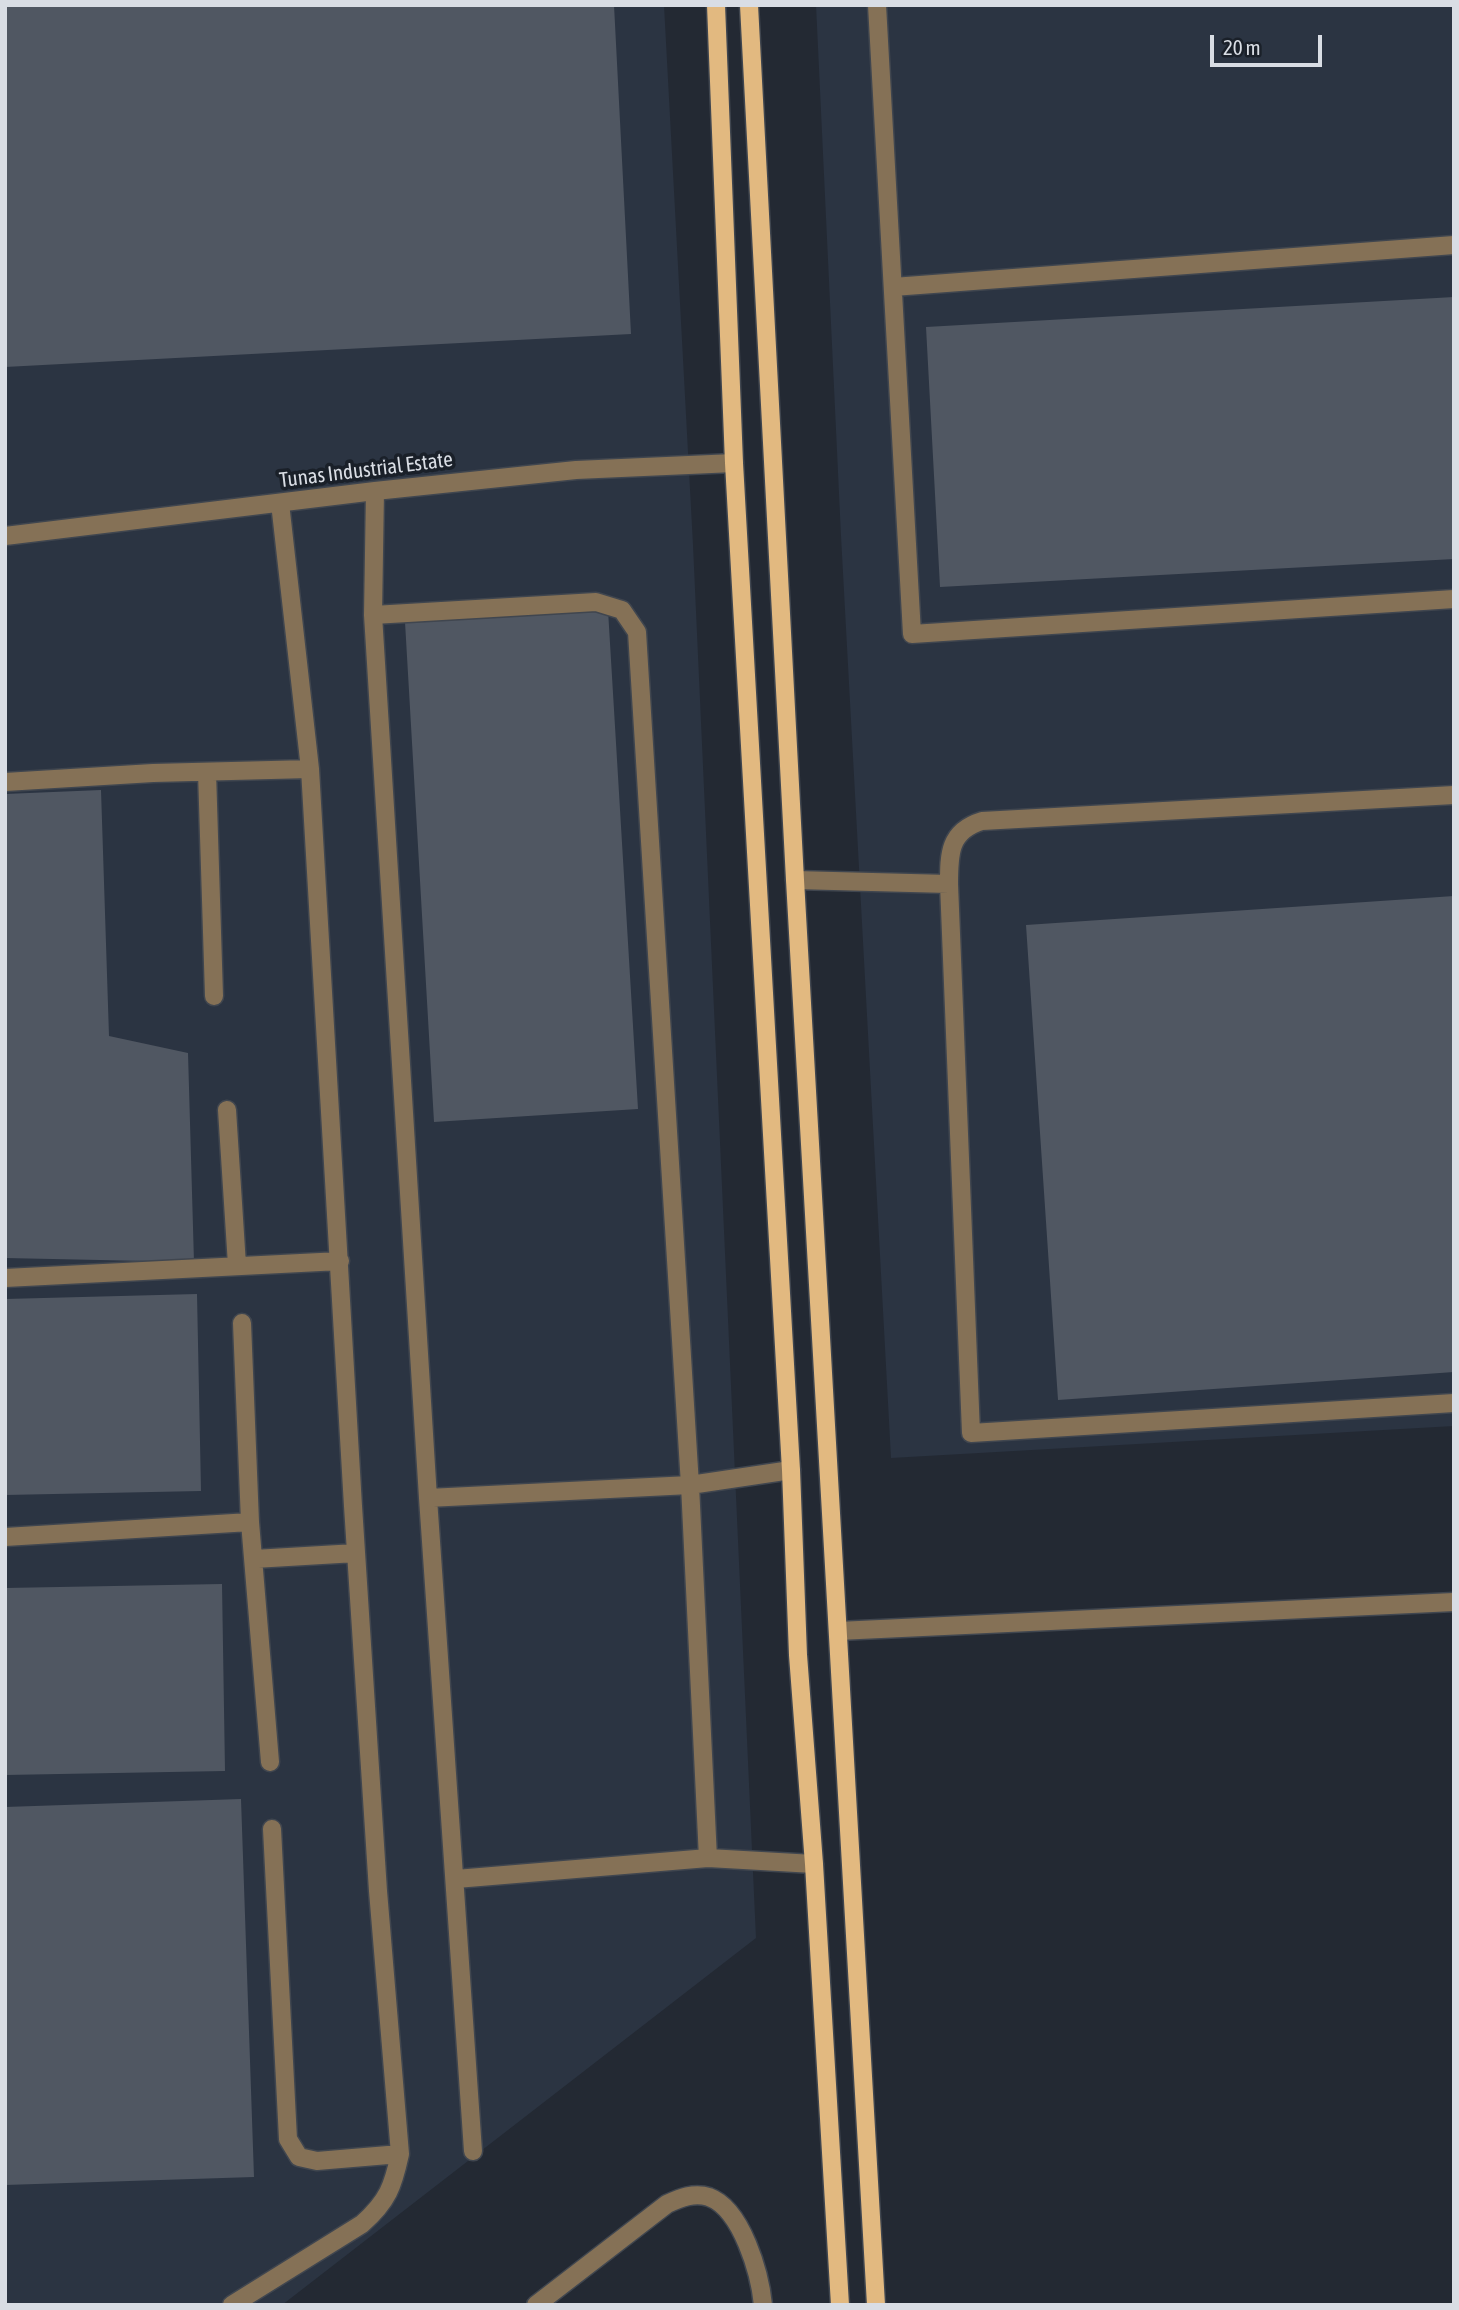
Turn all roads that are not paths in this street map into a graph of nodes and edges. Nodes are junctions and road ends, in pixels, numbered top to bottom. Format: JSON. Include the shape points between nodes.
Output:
{"nodes":[{"id":1,"x":716,"y":5,"type":"edge"},
{"id":2,"x":749,"y":5,"type":"edge"},
{"id":3,"x":877,"y":5,"type":"edge"},
{"id":4,"x":1454,"y":245,"type":"edge"},
{"id":5,"x":893,"y":287,"type":"junction"},
{"id":6,"x":734,"y":463,"type":"junction"},
{"id":7,"x":376,"y":491,"type":"junction"},
{"id":8,"x":280,"y":503,"type":"junction"},
{"id":9,"x":5,"y":536,"type":"edge"},
{"id":10,"x":1454,"y":598,"type":"edge"},
{"id":11,"x":373,"y":615,"type":"junction"},
{"id":12,"x":310,"y":769,"type":"junction"},
{"id":13,"x":207,"y":772,"type":"junction"},
{"id":14,"x":5,"y":782,"type":"edge"},
{"id":15,"x":1454,"y":794,"type":"edge"},
{"id":16,"x":795,"y":880,"type":"junction"},
{"id":17,"x":949,"y":884,"type":"junction"},
{"id":18,"x":214,"y":996,"type":"dead end"},
{"id":19,"x":227,"y":1110,"type":"dead end"},
{"id":20,"x":340,"y":1261,"type":"junction"},
{"id":21,"x":237,"y":1265,"type":"junction"},
{"id":22,"x":5,"y":1278,"type":"edge"},
{"id":23,"x":243,"y":1323,"type":"dead end"},
{"id":24,"x":1454,"y":1403,"type":"edge"},
{"id":25,"x":791,"y":1470,"type":"junction"},
{"id":26,"x":690,"y":1485,"type":"junction"},
{"id":27,"x":428,"y":1498,"type":"junction"},
{"id":28,"x":250,"y":1522,"type":"junction"},
{"id":29,"x":5,"y":1537,"type":"edge"},
{"id":30,"x":356,"y":1553,"type":"junction"},
{"id":31,"x":254,"y":1559,"type":"junction"},
{"id":32,"x":1454,"y":1602,"type":"edge"},
{"id":33,"x":838,"y":1631,"type":"junction"},
{"id":34,"x":270,"y":1762,"type":"dead end"},
{"id":35,"x":272,"y":1829,"type":"dead end"},
{"id":36,"x":708,"y":1858,"type":"junction"},
{"id":37,"x":814,"y":1864,"type":"junction"},
{"id":38,"x":456,"y":1879,"type":"junction"},
{"id":39,"x":473,"y":2151,"type":"dead end"},
{"id":40,"x":400,"y":2154,"type":"junction"},
{"id":41,"x":232,"y":2305,"type":"edge"},
{"id":42,"x":536,"y":2305,"type":"edge"},
{"id":43,"x":762,"y":2305,"type":"edge"},
{"id":44,"x":840,"y":2305,"type":"edge"},
{"id":45,"x":876,"y":2305,"type":"edge"}],
"edges":[{"from":1,"to":6,"type":"main road"},
{"from":2,"to":16,"type":"main road"},
{"from":3,"to":5,"type":"street"},
{"from":4,"to":5,"type":"street"},
{"from":5,"to":10,"type":"street","via":[[912,634]]},
{"from":6,"to":7,"type":"street","name":"Tunas Industrial Estate","via":[[576,470]]},
{"from":6,"to":25,"type":"main road"},
{"from":7,"to":8,"type":"street","name":"Tunas Industrial Estate"},
{"from":7,"to":11,"type":"street"},
{"from":8,"to":9,"type":"street","name":"Tunas Industrial Estate"},
{"from":8,"to":12,"type":"street"},
{"from":11,"to":26,"type":"street","via":[[596,602],[622,610],[637,632]]},
{"from":11,"to":27,"type":"street"},
{"from":12,"to":13,"type":"street"},
{"from":12,"to":20,"type":"street"},
{"from":13,"to":14,"type":"street"},
{"from":13,"to":18,"type":"street"},
{"from":15,"to":17,"type":"street","via":[[982,821],[961,831],[951,854]]},
{"from":16,"to":17,"type":"street"},
{"from":16,"to":33,"type":"main road"},
{"from":17,"to":24,"type":"street","via":[[971,1433]]},
{"from":19,"to":21,"type":"street"},
{"from":20,"to":21,"type":"street"},
{"from":20,"to":30,"type":"street"},
{"from":21,"to":22,"type":"street"},
{"from":23,"to":28,"type":"street"},
{"from":25,"to":26,"type":"street"},
{"from":25,"to":37,"type":"main road","via":[[798,1655]]},
{"from":26,"to":27,"type":"street"},
{"from":26,"to":36,"type":"street"},
{"from":27,"to":38,"type":"street"},
{"from":28,"to":29,"type":"street"},
{"from":28,"to":31,"type":"street"},
{"from":30,"to":31,"type":"street"},
{"from":30,"to":40,"type":"street"},
{"from":31,"to":34,"type":"street"},
{"from":32,"to":33,"type":"street"},
{"from":33,"to":45,"type":"main road"},
{"from":35,"to":40,"type":"street","via":[[290,2145],[299,2157],[317,2161]]},
{"from":36,"to":37,"type":"street"},
{"from":36,"to":38,"type":"street"},
{"from":37,"to":44,"type":"main road"},
{"from":38,"to":39,"type":"street"},
{"from":40,"to":41,"type":"street","via":[[389,2195],[362,2224]]},
{"from":42,"to":43,"type":"street","via":[[667,2204],[697,2195],[722,2205],[739,2227],[761,2281]]}]}
